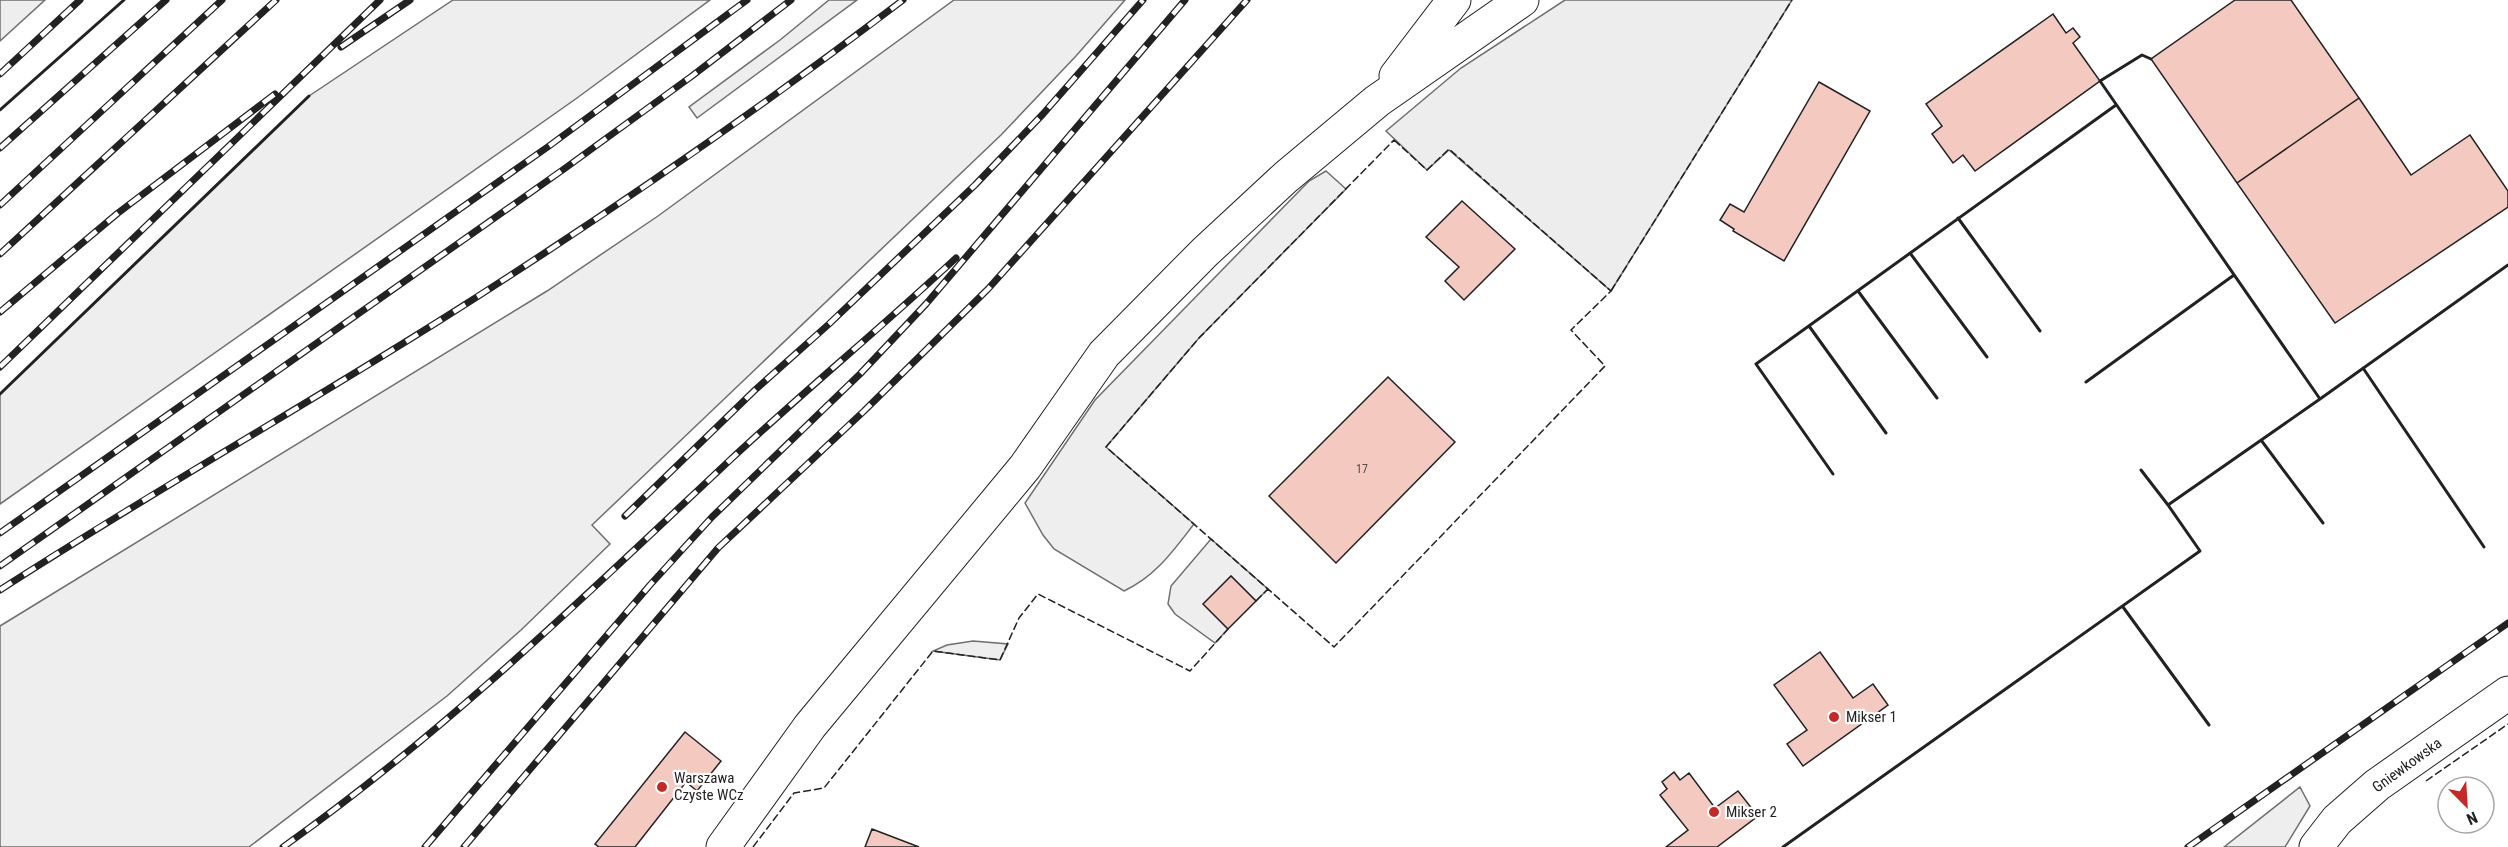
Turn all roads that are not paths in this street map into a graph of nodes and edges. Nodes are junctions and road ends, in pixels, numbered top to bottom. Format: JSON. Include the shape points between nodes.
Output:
{"nodes":[{"id":1,"x":1454,"y":0,"type":"edge"},
{"id":2,"x":1522,"y":0,"type":"edge"},
{"id":3,"x":1377,"y":101,"type":"junction"},
{"id":4,"x":2508,"y":693,"type":"edge"},
{"id":5,"x":723,"y":847,"type":"edge"},
{"id":6,"x":2316,"y":847,"type":"edge"}],
"edges":[{"from":1,"to":3,"type":"street"},
{"from":2,"to":3,"type":"street"},
{"from":3,"to":5,"type":"street","via":[[1205,252],[1104,354],[1025,467],[810,726]]},
{"from":4,"to":6,"type":"street","name":"Gniewkowska","via":[[2377,785],[2337,820]]}]}
